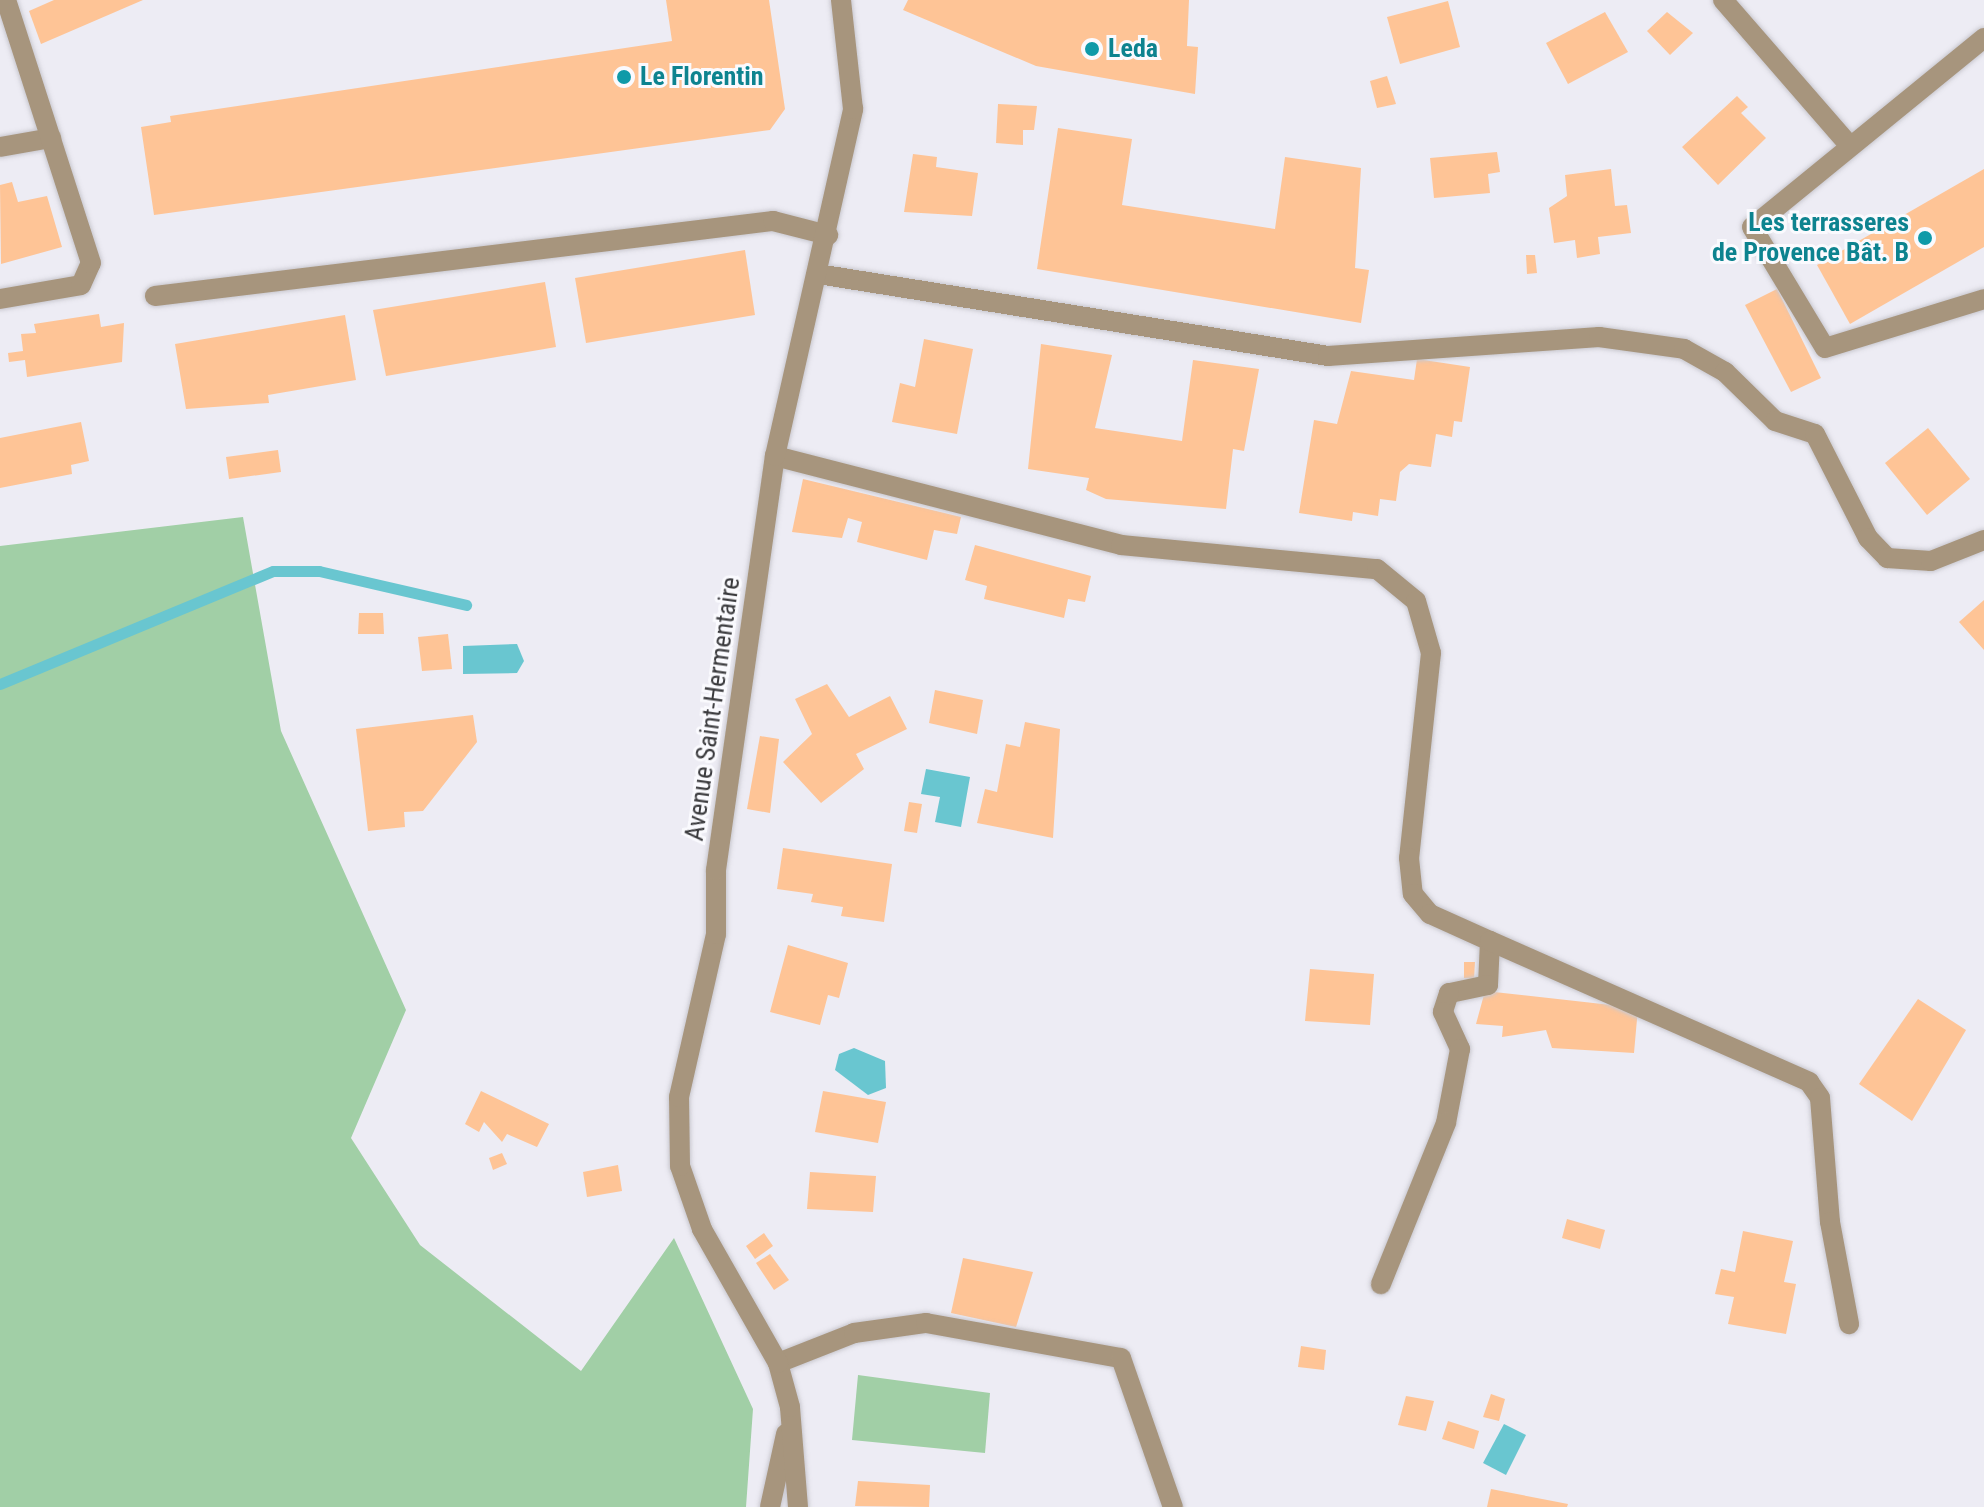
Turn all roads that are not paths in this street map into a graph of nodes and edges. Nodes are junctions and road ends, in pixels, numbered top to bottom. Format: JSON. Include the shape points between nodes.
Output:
{"nodes":[{"id":1,"x":6,"y":0,"type":"edge"},
{"id":2,"x":841,"y":0,"type":"edge"},
{"id":3,"x":1723,"y":0,"type":"edge"},
{"id":4,"x":1984,"y":38,"type":"edge"},
{"id":5,"x":51,"y":138,"type":"junction"},
{"id":6,"x":1849,"y":145,"type":"junction"},
{"id":7,"x":0,"y":147,"type":"edge"},
{"id":8,"x":828,"y":235,"type":"junction"},
{"id":9,"x":818,"y":274,"type":"junction"},
{"id":10,"x":155,"y":296,"type":"dead end"},
{"id":11,"x":0,"y":299,"type":"edge"},
{"id":12,"x":1984,"y":299,"type":"edge"},
{"id":13,"x":775,"y":456,"type":"junction"},
{"id":14,"x":1984,"y":540,"type":"edge"},
{"id":15,"x":1490,"y":941,"type":"junction"},
{"id":16,"x":1381,"y":1284,"type":"dead end"},
{"id":17,"x":1849,"y":1324,"type":"dead end"},
{"id":18,"x":778,"y":1363,"type":"junction"},
{"id":19,"x":790,"y":1407,"type":"junction"},
{"id":20,"x":770,"y":1507,"type":"edge"},
{"id":21,"x":798,"y":1507,"type":"edge"},
{"id":22,"x":1173,"y":1507,"type":"edge"}],
"edges":[{"from":1,"to":5,"type":"street"},
{"from":2,"to":8,"type":"street","name":"Avenue Saint-Hermentaire","via":[[853,109]]},
{"from":3,"to":6,"type":"street"},
{"from":4,"to":6,"type":"street"},
{"from":5,"to":7,"type":"street"},
{"from":5,"to":11,"type":"street","via":[[91,263],[81,285]]},
{"from":6,"to":12,"type":"street","via":[[1752,227],[1825,348]]},
{"from":8,"to":9,"type":"street","name":"Avenue Saint-Hermentaire"},
{"from":8,"to":10,"type":"street","via":[[773,221]]},
{"from":9,"to":13,"type":"street","name":"Avenue Saint-Hermentaire"},
{"from":9,"to":14,"type":"street","via":[[1328,356],[1599,337],[1684,349],[1725,372],[1775,421],[1815,434],[1868,538],[1887,558],[1931,561]]},
{"from":13,"to":15,"type":"street","via":[[1121,545],[1377,569],[1416,601],[1431,653],[1409,858],[1413,894],[1430,914]]},
{"from":13,"to":18,"type":"street","name":"Avenue Saint-Hermentaire","via":[[716,870],[716,934],[679,1097],[680,1166],[702,1229]]},
{"from":15,"to":16,"type":"street","via":[[1488,985],[1449,993],[1443,1012],[1460,1049],[1446,1123]]},
{"from":15,"to":17,"type":"street","via":[[1809,1082],[1820,1098],[1830,1222]]},
{"from":18,"to":19,"type":"street","name":"Avenue Saint-Hermentaire"},
{"from":18,"to":22,"type":"street","via":[[854,1333],[926,1323],[1121,1358]]},
{"from":19,"to":20,"type":"street","name":"Avenue Saint-Hermentaire"},
{"from":19,"to":21,"type":"street","name":"Avenue Saint-Hermentaire"}]}
